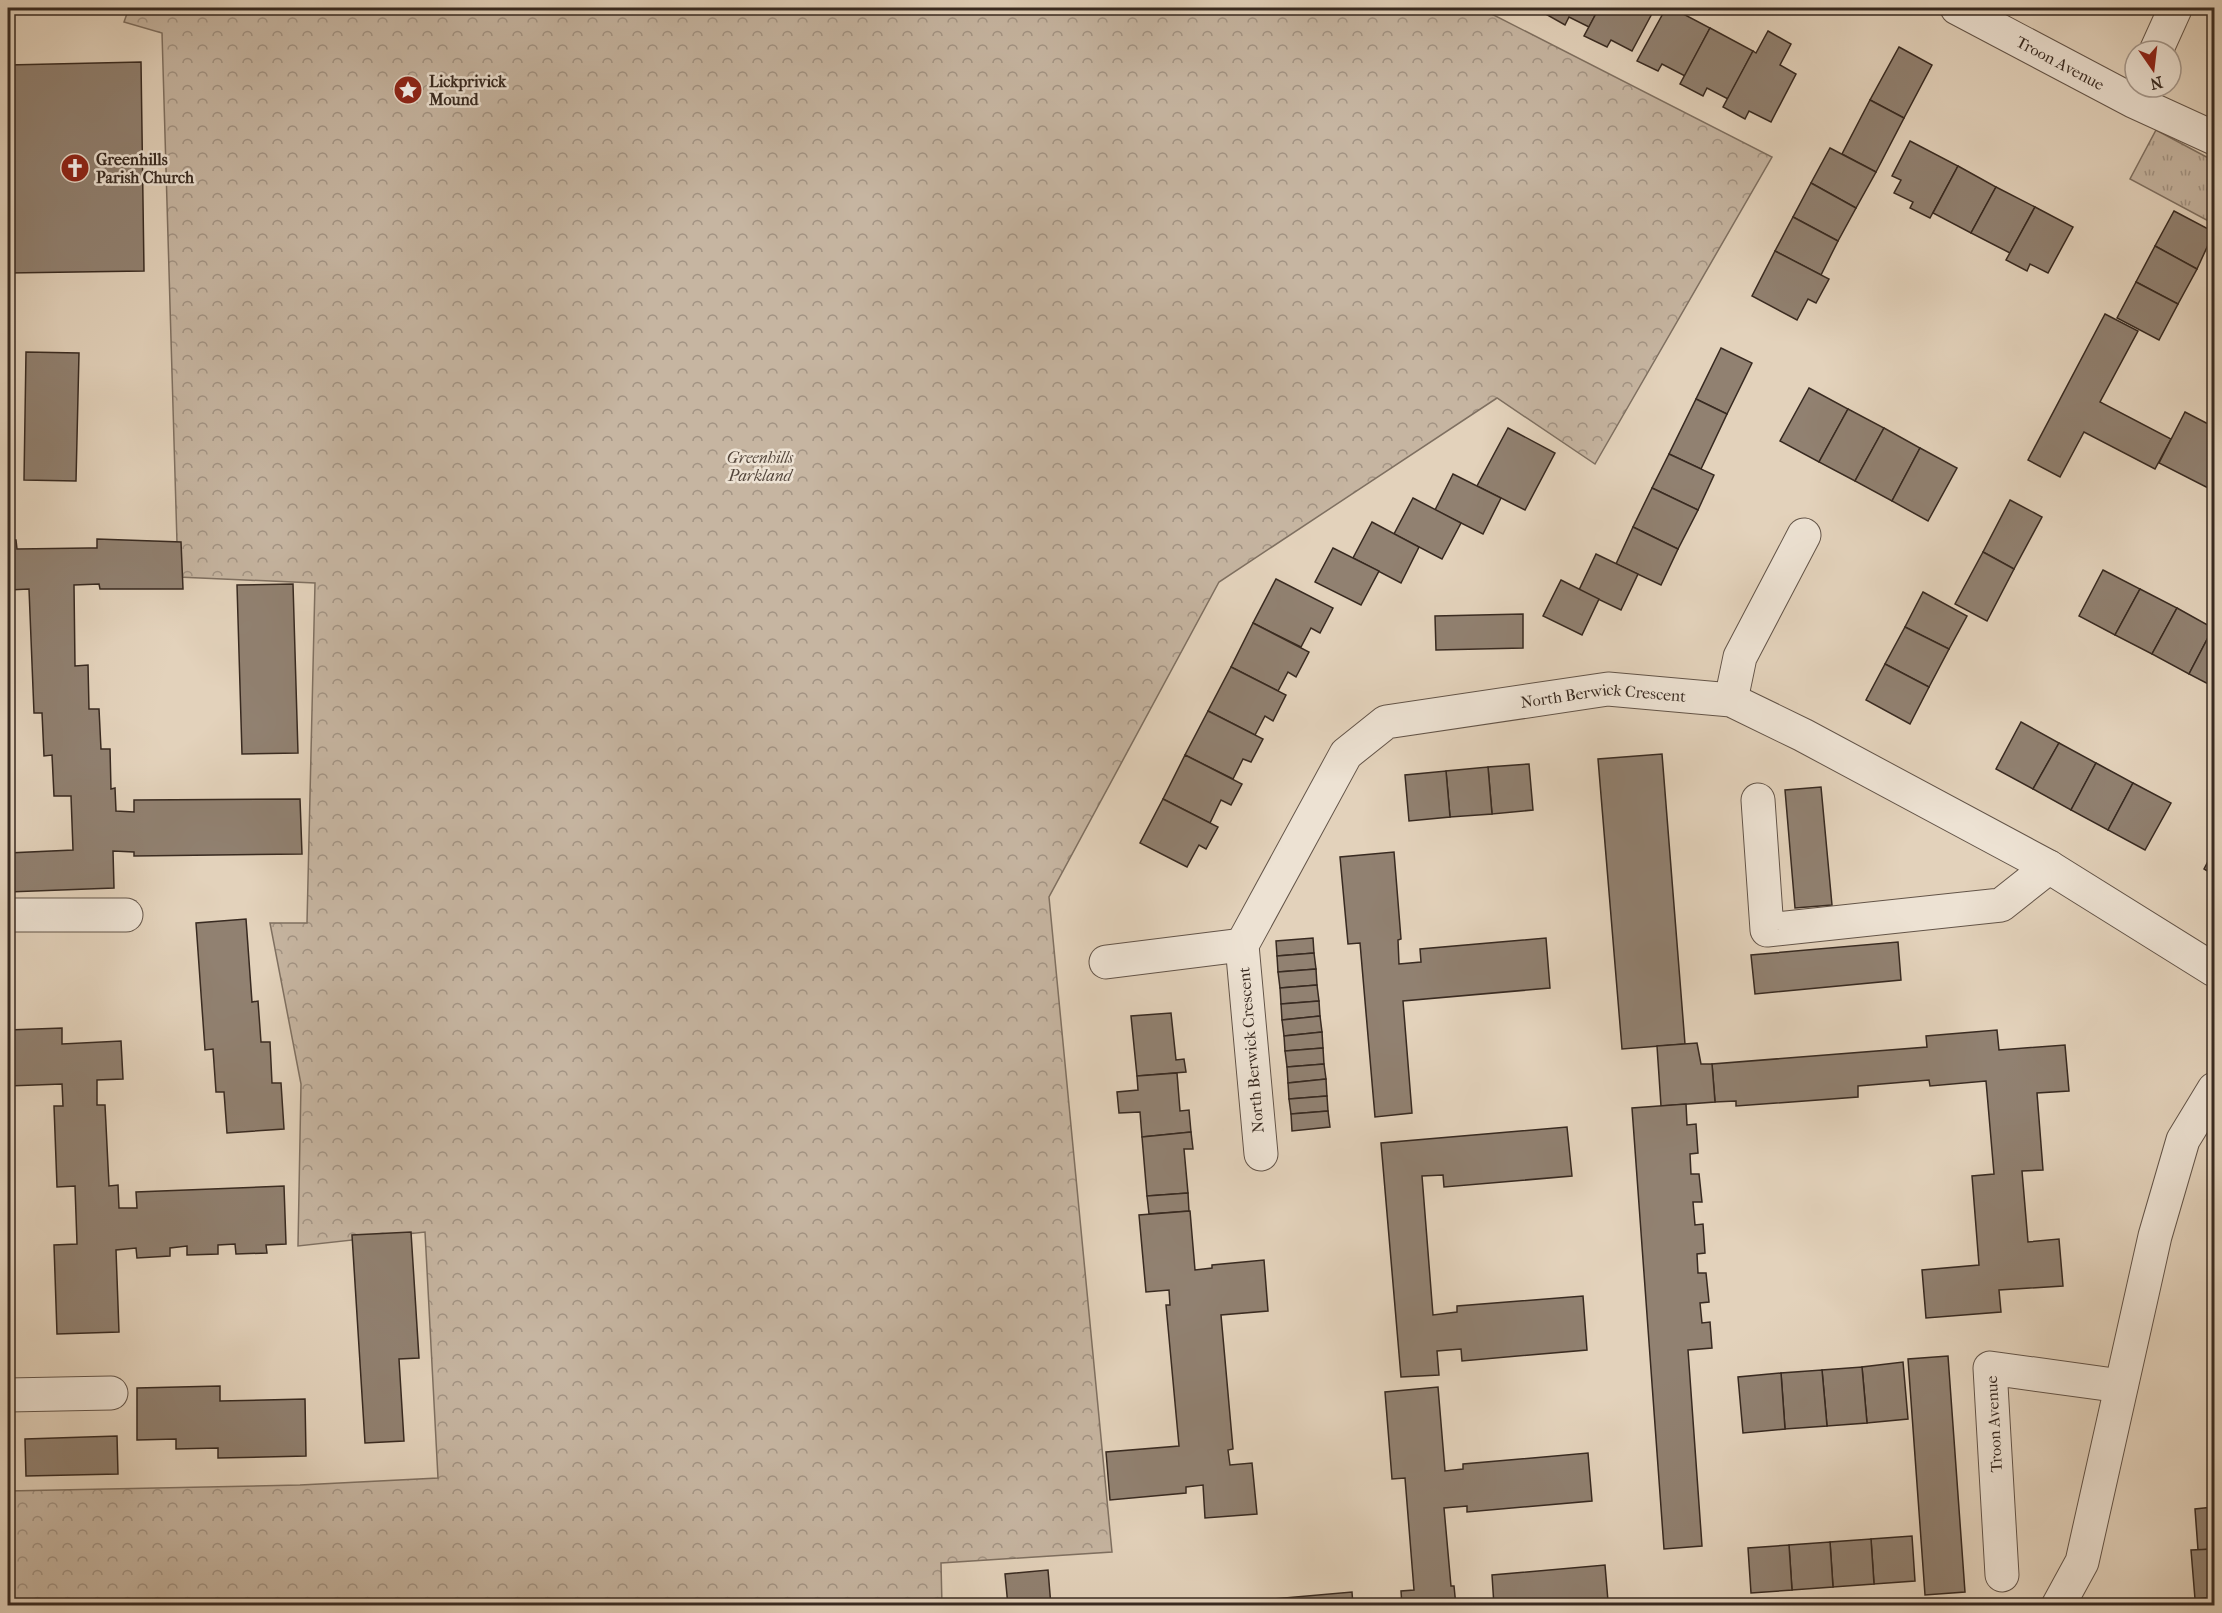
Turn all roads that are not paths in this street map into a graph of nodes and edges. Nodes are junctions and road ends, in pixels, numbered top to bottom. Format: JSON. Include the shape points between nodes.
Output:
{"nodes":[{"id":1,"x":1957,"y":8,"type":"edge"},
{"id":2,"x":2171,"y":8,"type":"edge"},
{"id":3,"x":2161,"y":39,"type":"edge"},
{"id":4,"x":2123,"y":87,"type":"edge"},
{"id":5,"x":2146,"y":99,"type":"edge"},
{"id":6,"x":2214,"y":138,"type":"edge"},
{"id":7,"x":1804,"y":535,"type":"dead end"},
{"id":8,"x":1731,"y":700,"type":"junction"},
{"id":9,"x":1758,"y":800,"type":"dead end"},
{"id":10,"x":2049,"y":867,"type":"junction"},
{"id":11,"x":8,"y":915,"type":"edge"},
{"id":12,"x":126,"y":915,"type":"dead end"},
{"id":13,"x":1242,"y":945,"type":"junction"},
{"id":14,"x":1106,"y":963,"type":"dead end"},
{"id":15,"x":2214,"y":970,"type":"edge"},
{"id":16,"x":2214,"y":1089,"type":"edge"},
{"id":17,"x":1261,"y":1154,"type":"dead end"},
{"id":18,"x":2121,"y":1386,"type":"junction"},
{"id":19,"x":111,"y":1393,"type":"dead end"},
{"id":20,"x":8,"y":1395,"type":"edge"},
{"id":21,"x":2002,"y":1575,"type":"dead end"},
{"id":22,"x":2058,"y":1605,"type":"edge"}],
"edges":[{"from":1,"to":4,"type":"street","name":"Troon Avenue"},
{"from":2,"to":3,"type":"street","via":[[2175,9]]},
{"from":5,"to":6,"type":"street","name":"Troon Avenue"},
{"from":7,"to":8,"type":"street","via":[[1740,657]]},
{"from":8,"to":10,"type":"street","name":"North Berwick Crescent"},
{"from":8,"to":13,"type":"street","name":"North Berwick Crescent","via":[[1608,688],[1386,722],[1346,754]]},
{"from":9,"to":10,"type":"street","via":[[1767,930],[2001,905]]},
{"from":10,"to":15,"type":"street","name":"North Berwick Crescent"},
{"from":11,"to":12,"type":"street"},
{"from":13,"to":14,"type":"street","name":"North Berwick Crescent"},
{"from":13,"to":17,"type":"street","name":"North Berwick Crescent"},
{"from":16,"to":18,"type":"street","via":[[2181,1147],[2155,1236]]},
{"from":18,"to":21,"type":"street","name":"Troon Avenue","via":[[1990,1368]]},
{"from":18,"to":22,"type":"street","via":[[2082,1562]]},
{"from":19,"to":20,"type":"street"}]}
